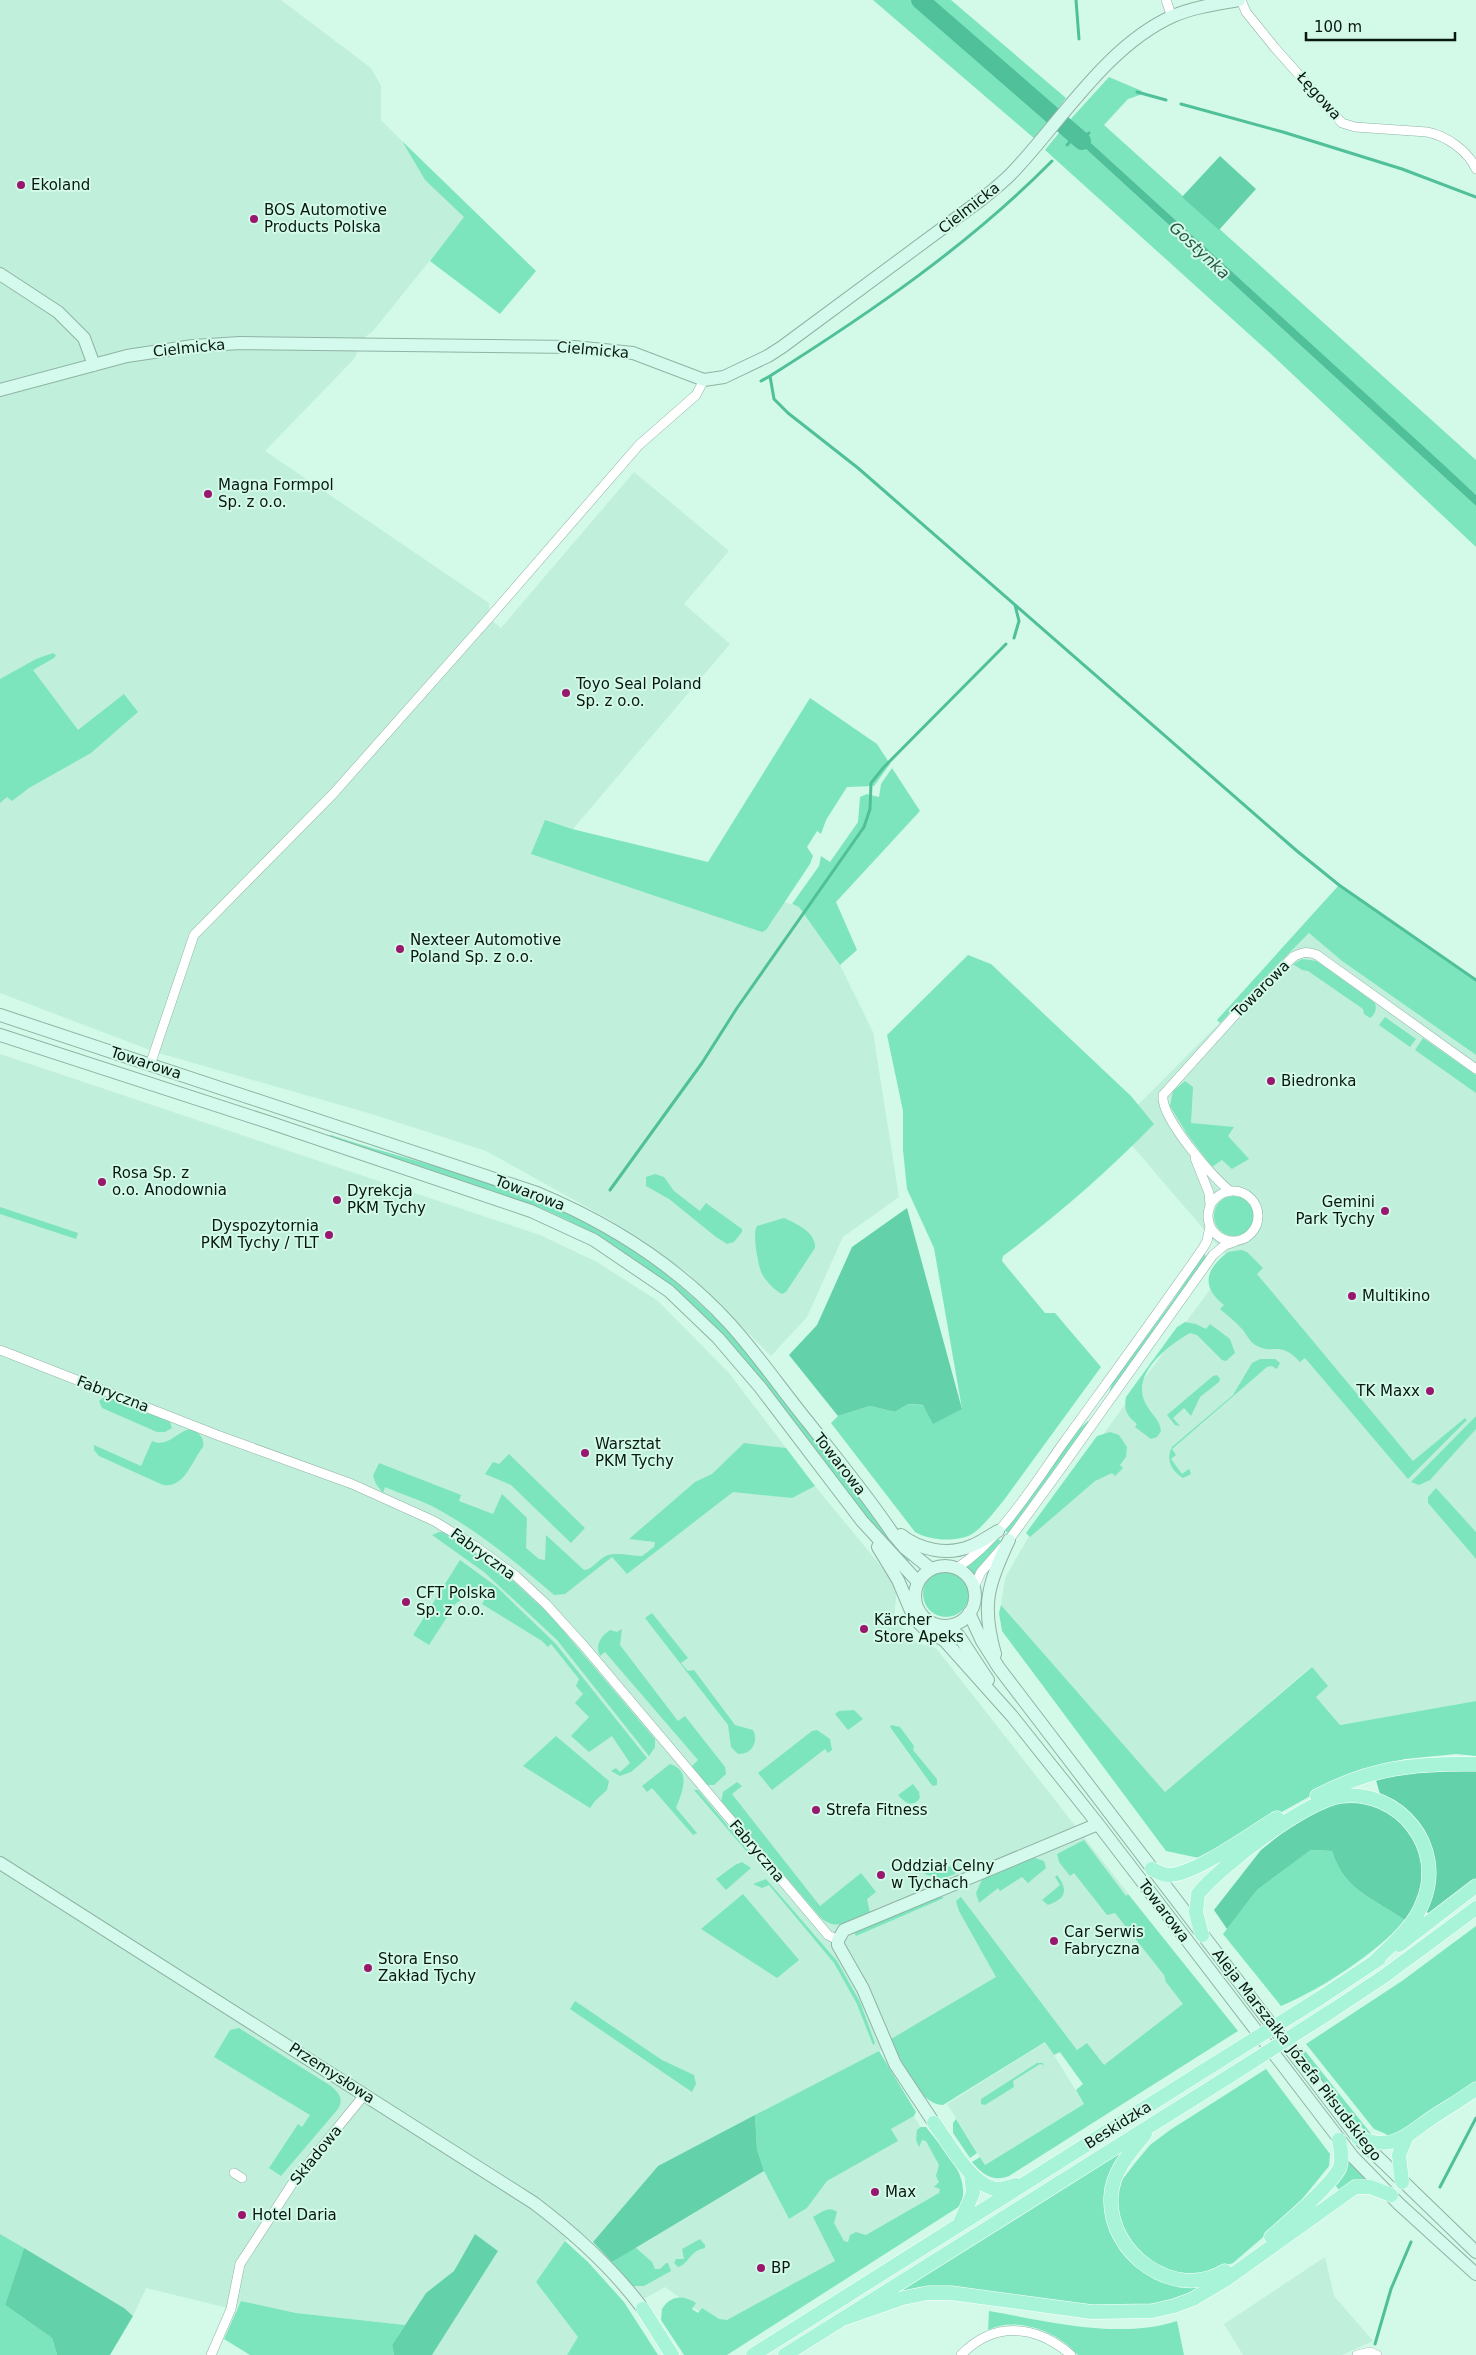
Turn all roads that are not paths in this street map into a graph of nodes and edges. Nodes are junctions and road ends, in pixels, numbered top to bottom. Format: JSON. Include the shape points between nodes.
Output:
{"nodes":[{"id":1,"x":1166,"y":0,"type":"edge"},
{"id":2,"x":1240,"y":0,"type":"edge"},
{"id":3,"x":1172,"y":17,"type":"junction"},
{"id":4,"x":1476,"y":169,"type":"edge"},
{"id":5,"x":0,"y":274,"type":"edge"},
{"id":6,"x":94,"y":365,"type":"junction"},
{"id":7,"x":704,"y":380,"type":"junction"},
{"id":8,"x":0,"y":390,"type":"edge"},
{"id":9,"x":0,"y":1015,"type":"edge"},
{"id":10,"x":0,"y":1035,"type":"edge"},
{"id":11,"x":150,"y":1065,"type":"junction"},
{"id":12,"x":1476,"y":1069,"type":"edge"},
{"id":13,"x":313,"y":1119,"type":"junction"},
{"id":14,"x":307,"y":1135,"type":"junction"},
{"id":15,"x":1191,"y":1148,"type":"junction"},
{"id":16,"x":1230,"y":1191,"type":"junction"},
{"id":17,"x":1210,"y":1205,"type":"junction"},
{"id":18,"x":1210,"y":1226,"type":"junction"},
{"id":19,"x":1234,"y":1242,"type":"junction"},
{"id":20,"x":0,"y":1350,"type":"edge"},
{"id":21,"x":884,"y":1520,"type":"junction"},
{"id":22,"x":862,"y":1521,"type":"junction"},
{"id":23,"x":998,"y":1531,"type":"junction"},
{"id":24,"x":1009,"y":1540,"type":"junction"},
{"id":25,"x":957,"y":1568,"type":"junction"},
{"id":26,"x":930,"y":1569,"type":"junction"},
{"id":27,"x":918,"y":1582,"type":"junction"},
{"id":28,"x":974,"y":1587,"type":"junction"},
{"id":29,"x":970,"y":1614,"type":"junction"},
{"id":30,"x":945,"y":1626,"type":"junction"},
{"id":31,"x":999,"y":1668,"type":"junction"},
{"id":32,"x":1012,"y":1716,"type":"junction"},
{"id":33,"x":1476,"y":1764,"type":"edge"},
{"id":34,"x":1098,"y":1824,"type":"junction"},
{"id":35,"x":0,"y":1863,"type":"edge"},
{"id":36,"x":1152,"y":1869,"type":"junction"},
{"id":37,"x":1476,"y":1886,"type":"edge"},
{"id":38,"x":1476,"y":1908,"type":"edge"},
{"id":39,"x":1202,"y":1935,"type":"junction"},
{"id":40,"x":838,"y":1940,"type":"junction"},
{"id":41,"x":1373,"y":1964,"type":"junction"},
{"id":42,"x":1476,"y":2089,"type":"edge"},
{"id":43,"x":365,"y":2094,"type":"junction"},
{"id":44,"x":934,"y":2124,"type":"joint"},
{"id":45,"x":1153,"y":2124,"type":"junction"},
{"id":46,"x":1358,"y":2138,"type":"junction"},
{"id":47,"x":1406,"y":2138,"type":"junction"},
{"id":48,"x":1339,"y":2140,"type":"junction"},
{"id":49,"x":971,"y":2174,"type":"junction"},
{"id":50,"x":1027,"y":2182,"type":"junction"},
{"id":51,"x":1402,"y":2182,"type":"junction"},
{"id":52,"x":1391,"y":2195,"type":"junction"},
{"id":53,"x":959,"y":2225,"type":"junction"},
{"id":54,"x":1476,"y":2252,"type":"edge"},
{"id":55,"x":1476,"y":2274,"type":"edge"},
{"id":56,"x":643,"y":2309,"type":"joint"},
{"id":57,"x":840,"y":2320,"type":"junction"},
{"id":58,"x":211,"y":2355,"type":"edge"},
{"id":59,"x":672,"y":2355,"type":"edge"},
{"id":60,"x":753,"y":2355,"type":"edge"},
{"id":61,"x":785,"y":2355,"type":"edge"},
{"id":62,"x":962,"y":2355,"type":"edge"},
{"id":63,"x":1071,"y":2355,"type":"edge"},
{"id":64,"x":1357,"y":2355,"type":"edge"},
{"id":65,"x":1377,"y":2355,"type":"edge"}],
"edges":[{"from":1,"to":3,"type":"street"},
{"from":2,"to":3,"type":"street","name":"Cielmicka","via":[[1209,5]]},
{"from":2,"to":4,"type":"street","name":"Łęgowa","via":[[1275,48],[1339,121],[1355,127],[1438,135],[1466,154]]},
{"from":3,"to":7,"type":"street","name":"Cielmicka","via":[[1141,36],[1094,78],[1010,176],[982,199],[782,347],[724,377]]},
{"from":5,"to":6,"type":"street","via":[[58,312],[84,338]]},
{"from":6,"to":7,"type":"street","name":"Cielmicka","via":[[148,353],[240,343],[540,346],[633,353]]},
{"from":6,"to":8,"type":"street","name":"Cielmicka"},
{"from":7,"to":11,"type":"street","via":[[696,395],[639,445],[333,794],[194,935]]},
{"from":9,"to":11,"type":"street","name":"Towarowa"},
{"from":10,"to":14,"type":"street","name":"Towarowa"},
{"from":11,"to":13,"type":"street","name":"Towarowa"},
{"from":12,"to":15,"type":"street","name":"Towarowa","via":[[1317,955],[1300,953],[1235,1015],[1166,1090],[1162,1102],[1165,1111]]},
{"from":13,"to":14,"type":"street"},
{"from":13,"to":21,"type":"street","name":"Towarowa","via":[[554,1200],[606,1226],[662,1262],[699,1293],[742,1338]]},
{"from":14,"to":22,"type":"street","name":"Towarowa","via":[[548,1217],[594,1240],[643,1271],[688,1307],[732,1354]]},
{"from":15,"to":16,"type":"street","name":"Towarowa"},
{"from":15,"to":17,"type":"street","name":"Towarowa","via":[[1209,1193]]},
{"from":16,"to":17,"type":"street","via":[[1219,1195]]},
{"from":16,"to":19,"type":"street","via":[[1247,1195],[1258,1213],[1254,1231]]},
{"from":17,"to":18,"type":"street"},
{"from":18,"to":19,"type":"street","via":[[1217,1236]]},
{"from":18,"to":23,"type":"street","via":[[1204,1248]]},
{"from":19,"to":24,"type":"street","via":[[1213,1255]]},
{"from":20,"to":40,"type":"street","name":"Fabryczna","via":[[352,1484],[434,1521],[474,1546],[516,1576],[546,1604],[828,1935]]},
{"from":21,"to":23,"type":"street","via":[[918,1546],[944,1551],[970,1547]]},
{"from":21,"to":26,"type":"street","name":"Towarowa","via":[[905,1548]]},
{"from":22,"to":27,"type":"street","name":"Towarowa"},
{"from":22,"to":32,"type":"street","via":[[898,1580],[914,1618],[945,1642]]},
{"from":23,"to":25,"type":"street"},
{"from":24,"to":28,"type":"street","via":[[981,1572]]},
{"from":24,"to":31,"type":"street","via":[[992,1576],[986,1602],[990,1636]]},
{"from":25,"to":26,"type":"street"},
{"from":25,"to":28,"type":"street"},
{"from":26,"to":27,"type":"street"},
{"from":27,"to":30,"type":"street","via":[[917,1608],[928,1621]]},
{"from":28,"to":29,"type":"street"},
{"from":29,"to":30,"type":"street"},
{"from":29,"to":31,"type":"street","name":"Towarowa"},
{"from":30,"to":32,"type":"street","via":[[958,1636]]},
{"from":31,"to":36,"type":"street","name":"Towarowa"},
{"from":32,"to":34,"type":"street","name":"Towarowa"},
{"from":33,"to":36,"type":"main road","via":[[1416,1764],[1353,1778],[1187,1871],[1170,1875]]},
{"from":34,"to":40,"type":"street","via":[[844,1930]]},
{"from":34,"to":48,"type":"street","name":"Towarowa"},
{"from":35,"to":43,"type":"street","name":"Przemysłowa"},
{"from":36,"to":39,"type":"street","name":"Aleja Marszałka Józefa Piłsudskiego"},
{"from":37,"to":41,"type":"main road","name":"Beskidzka"},
{"from":38,"to":45,"type":"main road","name":"Beskidzka","bridge":true,"via":[[1383,1978]]},
{"from":39,"to":41,"type":"main road","via":[[1196,1912],[1198,1894],[1215,1878],[1304,1810],[1338,1796],[1361,1796],[1388,1804],[1408,1819],[1421,1837],[1430,1865],[1428,1889],[1417,1915]]},
{"from":39,"to":46,"type":"street","name":"Aleja Marszałka Józefa Piłsudskiego"},
{"from":40,"to":44,"type":"street","name":"Fabryczna","via":[[895,2064]]},
{"from":41,"to":50,"type":"main road","name":"Beskidzka","bridge":true},
{"from":42,"to":47,"type":"main road"},
{"from":43,"to":56,"type":"street","name":"Przemysłowa","via":[[534,2203],[572,2232],[614,2273]]},
{"from":43,"to":58,"type":"street","name":"Składowa","via":[[294,2181],[240,2264],[231,2308]]},
{"from":44,"to":49,"type":"main road"},
{"from":45,"to":48,"type":"main road","via":[[1116,2175],[1111,2196],[1113,2218],[1121,2240],[1134,2257],[1157,2273],[1178,2280],[1217,2276],[1295,2216],[1337,2174],[1341,2165]]},
{"from":45,"to":57,"type":"main road","name":"Beskidzka"},
{"from":46,"to":47,"type":"main road","via":[[1379,2143]]},
{"from":46,"to":51,"type":"street","name":"Aleja Marszałka Józefa Piłsudskiego"},
{"from":47,"to":51,"type":"main road","via":[[1399,2155]]},
{"from":48,"to":52,"type":"street","name":"Aleja Marszałka Józefa Piłsudskiego"},
{"from":49,"to":50,"type":"main road","via":[[985,2185],[998,2189]]},
{"from":49,"to":53,"type":"main road","via":[[973,2193]]},
{"from":50,"to":53,"type":"main road","name":"Beskidzka"},
{"from":51,"to":54,"type":"street","name":"Aleja Marszałka Józefa Piłsudskiego"},
{"from":52,"to":55,"type":"street","name":"Aleja Marszałka Józefa Piłsudskiego"},
{"from":52,"to":57,"type":"main road","via":[[1370,2187],[1355,2187],[1225,2280],[1193,2299],[1152,2311],[1092,2312],[936,2293],[902,2298]]},
{"from":53,"to":60,"type":"main road","name":"Beskidzka"},
{"from":56,"to":59,"type":"main road"},
{"from":57,"to":61,"type":"main road","name":"Beskidzka"},
{"from":62,"to":63,"type":"street","via":[[984,2336],[1007,2331],[1036,2333]]},
{"from":64,"to":65,"type":"street","via":[[1370,2352]]}]}
